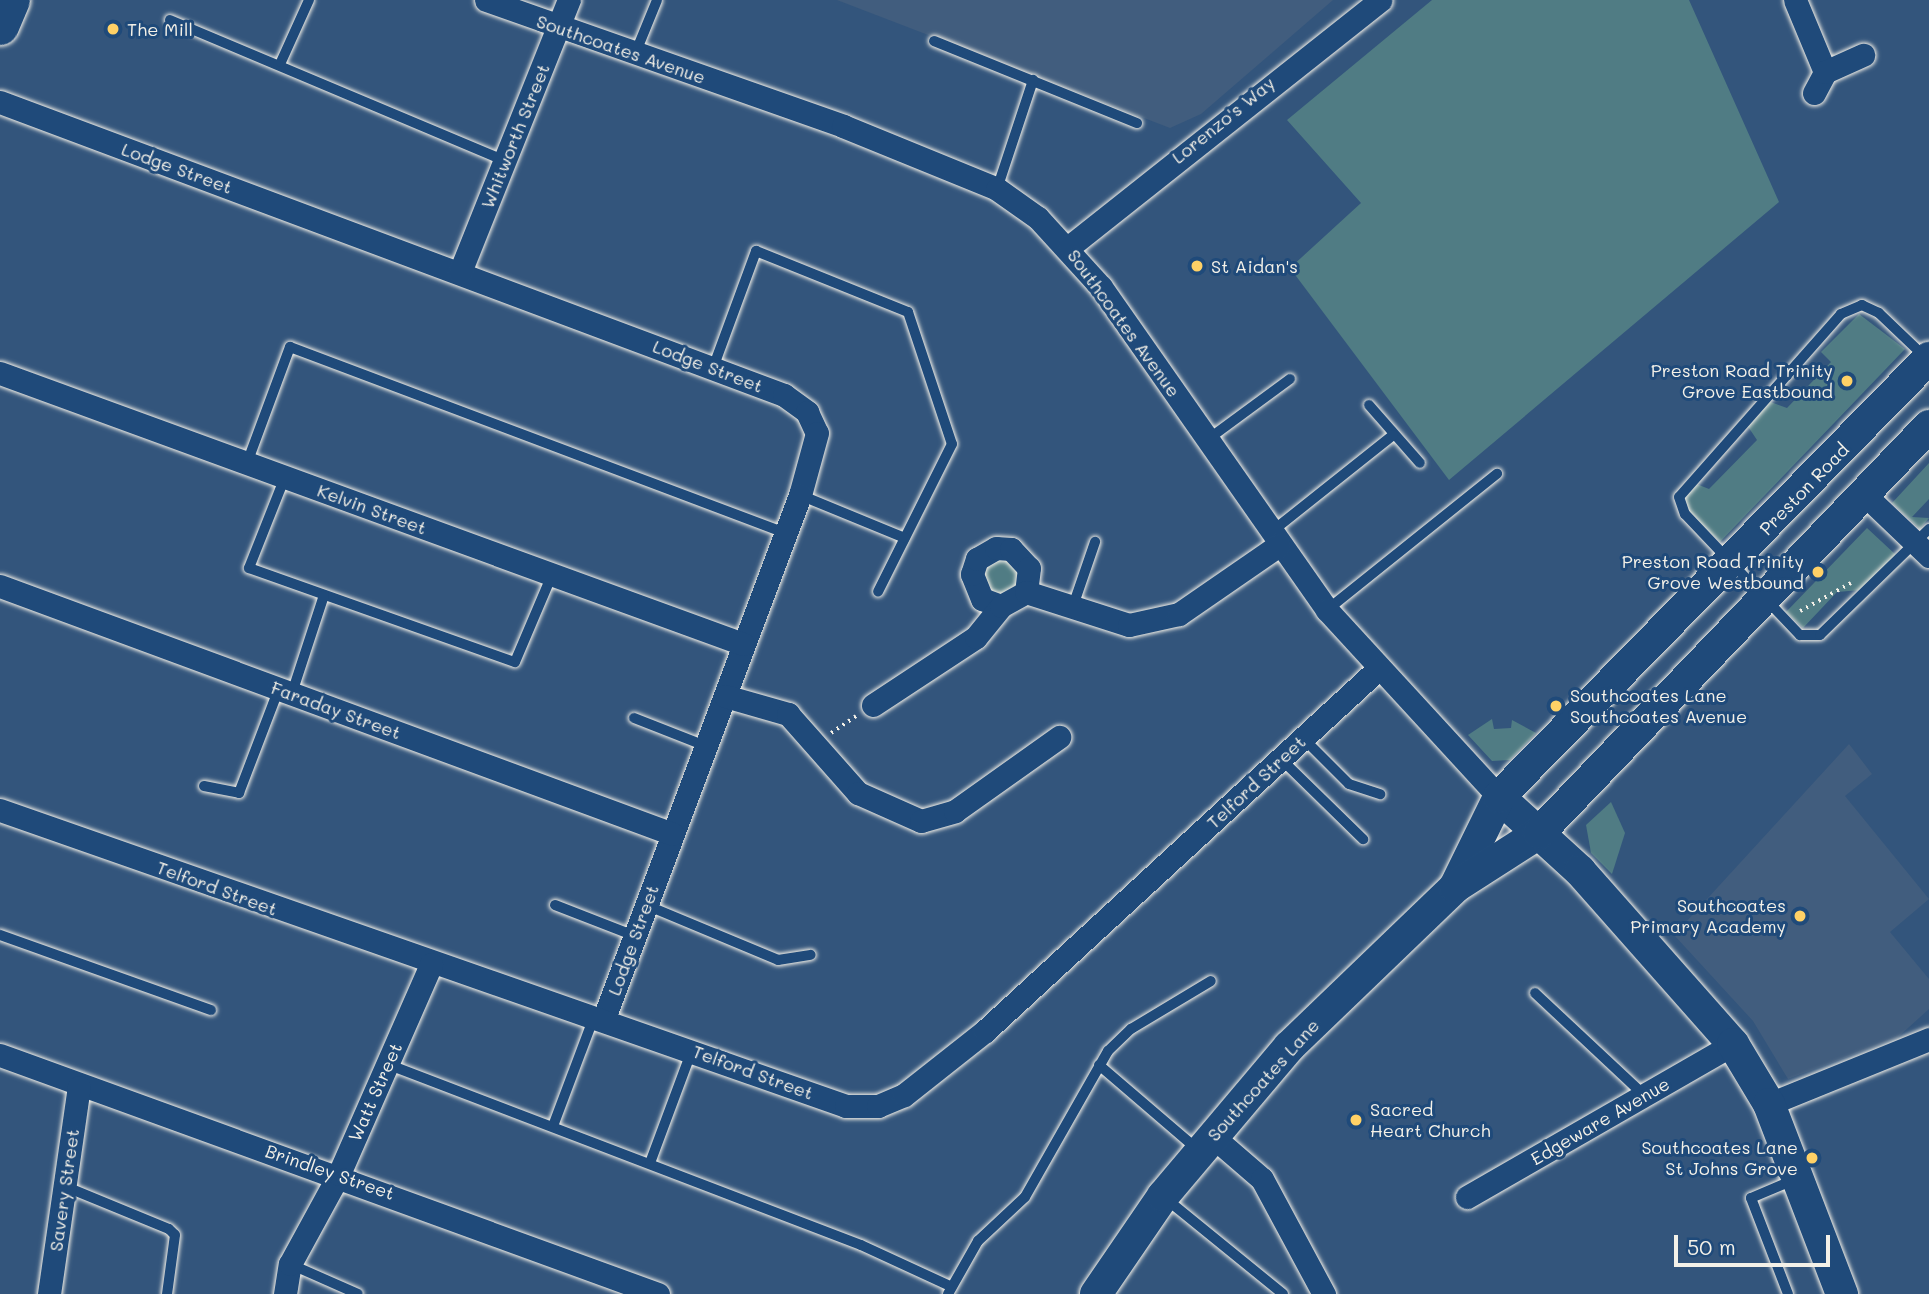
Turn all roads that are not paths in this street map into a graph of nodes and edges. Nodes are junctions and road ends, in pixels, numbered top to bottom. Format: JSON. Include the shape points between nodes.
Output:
{"nodes":[{"id":1,"x":11,"y":0,"type":"edge"},
{"id":2,"x":309,"y":0,"type":"edge"},
{"id":3,"x":486,"y":0,"type":"edge"},
{"id":4,"x":569,"y":0,"type":"edge"},
{"id":5,"x":657,"y":0,"type":"edge"},
{"id":6,"x":1380,"y":0,"type":"edge"},
{"id":7,"x":1795,"y":0,"type":"edge"},
{"id":8,"x":170,"y":20,"type":"dead end"},
{"id":9,"x":0,"y":26,"type":"edge"},
{"id":10,"x":558,"y":28,"type":"junction"},
{"id":11,"x":934,"y":41,"type":"dead end"},
{"id":12,"x":635,"y":54,"type":"junction"},
{"id":13,"x":1863,"y":55,"type":"dead end"},
{"id":14,"x":281,"y":62,"type":"junction"},
{"id":15,"x":1825,"y":72,"type":"junction"},
{"id":16,"x":1033,"y":80,"type":"junction"},
{"id":17,"x":1814,"y":93,"type":"dead end"},
{"id":18,"x":0,"y":102,"type":"edge"},
{"id":19,"x":1137,"y":123,"type":"dead end"},
{"id":20,"x":505,"y":160,"type":"junction"},
{"id":21,"x":997,"y":189,"type":"junction"},
{"id":22,"x":1070,"y":246,"type":"junction"},
{"id":23,"x":460,"y":272,"type":"junction"},
{"id":24,"x":1929,"y":359,"type":"edge"},
{"id":25,"x":713,"y":368,"type":"junction"},
{"id":26,"x":0,"y":373,"type":"edge"},
{"id":27,"x":1290,"y":379,"type":"dead end"},
{"id":28,"x":1369,"y":405,"type":"dead end"},
{"id":29,"x":1929,"y":426,"type":"edge"},
{"id":30,"x":1394,"y":435,"type":"junction"},
{"id":31,"x":1207,"y":440,"type":"junction"},
{"id":32,"x":247,"y":463,"type":"junction"},
{"id":33,"x":1420,"y":463,"type":"dead end"},
{"id":34,"x":1497,"y":474,"type":"dead end"},
{"id":35,"x":285,"y":477,"type":"junction"},
{"id":36,"x":1864,"y":494,"type":"junction"},
{"id":37,"x":800,"y":495,"type":"junction"},
{"id":38,"x":785,"y":533,"type":"junction"},
{"id":39,"x":905,"y":538,"type":"junction"},
{"id":40,"x":1275,"y":539,"type":"junction"},
{"id":41,"x":1095,"y":542,"type":"dead end"},
{"id":42,"x":1924,"y":542,"type":"edge"},
{"id":43,"x":1732,"y":564,"type":"junction"},
{"id":44,"x":552,"y":575,"type":"junction"},
{"id":45,"x":0,"y":586,"type":"edge"},
{"id":46,"x":878,"y":592,"type":"dead end"},
{"id":47,"x":1026,"y":592,"type":"junction"},
{"id":48,"x":324,"y":595,"type":"junction"},
{"id":49,"x":1001,"y":606,"type":"junction"},
{"id":50,"x":1073,"y":606,"type":"junction"},
{"id":51,"x":1774,"y":608,"type":"junction"},
{"id":52,"x":1327,"y":610,"type":"junction"},
{"id":53,"x":743,"y":645,"type":"junction"},
{"id":54,"x":1379,"y":668,"type":"junction"},
{"id":55,"x":285,"y":691,"type":"junction"},
{"id":56,"x":725,"y":696,"type":"junction"},
{"id":57,"x":873,"y":705,"type":"road end"},
{"id":58,"x":634,"y":718,"type":"dead end"},
{"id":59,"x":1059,"y":737,"type":"dead end"},
{"id":60,"x":1303,"y":738,"type":"junction"},
{"id":61,"x":706,"y":746,"type":"junction"},
{"id":62,"x":1281,"y":759,"type":"junction"},
{"id":63,"x":204,"y":786,"type":"dead end"},
{"id":64,"x":1380,"y":794,"type":"dead end"},
{"id":65,"x":1499,"y":797,"type":"junction"},
{"id":66,"x":0,"y":810,"type":"edge"},
{"id":67,"x":1539,"y":833,"type":"junction"},
{"id":68,"x":673,"y":834,"type":"junction"},
{"id":69,"x":1363,"y":839,"type":"dead end"},
{"id":70,"x":1455,"y":887,"type":"junction"},
{"id":71,"x":555,"y":905,"type":"dead end"},
{"id":72,"x":646,"y":905,"type":"junction"},
{"id":73,"x":0,"y":934,"type":"edge"},
{"id":74,"x":635,"y":936,"type":"junction"},
{"id":75,"x":811,"y":955,"type":"dead end"},
{"id":76,"x":431,"y":964,"type":"junction"},
{"id":77,"x":1211,"y":981,"type":"dead end"},
{"id":78,"x":1535,"y":993,"type":"dead end"},
{"id":79,"x":211,"y":1010,"type":"dead end"},
{"id":80,"x":599,"y":1017,"type":"junction"},
{"id":81,"x":1929,"y":1039,"type":"edge"},
{"id":82,"x":1733,"y":1045,"type":"junction"},
{"id":83,"x":692,"y":1050,"type":"junction"},
{"id":84,"x":0,"y":1055,"type":"edge"},
{"id":85,"x":387,"y":1064,"type":"junction"},
{"id":86,"x":1099,"y":1065,"type":"junction"},
{"id":87,"x":79,"y":1087,"type":"junction"},
{"id":88,"x":1644,"y":1095,"type":"junction"},
{"id":89,"x":1769,"y":1104,"type":"junction"},
{"id":90,"x":553,"y":1126,"type":"junction"},
{"id":91,"x":1205,"y":1143,"type":"junction"},
{"id":92,"x":650,"y":1163,"type":"junction"},
{"id":93,"x":340,"y":1174,"type":"junction"},
{"id":94,"x":1798,"y":1178,"type":"junction"},
{"id":95,"x":64,"y":1186,"type":"junction"},
{"id":96,"x":1163,"y":1196,"type":"junction"},
{"id":97,"x":1467,"y":1197,"type":"dead end"},
{"id":98,"x":290,"y":1264,"type":"junction"},
{"id":99,"x":949,"y":1290,"type":"edge"},
{"id":100,"x":49,"y":1294,"type":"edge"},
{"id":101,"x":167,"y":1294,"type":"edge"},
{"id":102,"x":285,"y":1294,"type":"edge"},
{"id":103,"x":358,"y":1294,"type":"edge"},
{"id":104,"x":658,"y":1294,"type":"edge"},
{"id":105,"x":1096,"y":1294,"type":"edge"},
{"id":106,"x":1283,"y":1294,"type":"edge"},
{"id":107,"x":1324,"y":1294,"type":"edge"},
{"id":108,"x":1788,"y":1294,"type":"edge"},
{"id":109,"x":1842,"y":1294,"type":"edge"}],
"edges":[{"from":1,"to":9,"type":"highway"},
{"from":2,"to":14,"type":"lane"},
{"from":3,"to":10,"type":"street","name":"Southcoates Avenue"},
{"from":4,"to":10,"type":"street","name":"Whitworth Street"},
{"from":5,"to":12,"type":"lane"},
{"from":6,"to":22,"type":"street","name":"Lorenzo's Way"},
{"from":7,"to":15,"type":"street"},
{"from":8,"to":14,"type":"lane"},
{"from":10,"to":12,"type":"street","name":"Southcoates Avenue"},
{"from":10,"to":20,"type":"street","name":"Whitworth Street"},
{"from":11,"to":16,"type":"lane"},
{"from":12,"to":21,"type":"street","name":"Southcoates Avenue","via":[[843,126]]},
{"from":13,"to":15,"type":"street"},
{"from":14,"to":20,"type":"lane"},
{"from":15,"to":17,"type":"street"},
{"from":16,"to":19,"type":"lane"},
{"from":16,"to":21,"type":"lane"},
{"from":18,"to":23,"type":"street","name":"Lodge Street"},
{"from":20,"to":23,"type":"street","name":"Whitworth Street"},
{"from":21,"to":22,"type":"street","name":"Southcoates Avenue"},
{"from":22,"to":31,"type":"street","name":"Southcoates Avenue"},
{"from":23,"to":25,"type":"street","name":"Lodge Street"},
{"from":24,"to":43,"type":"street","name":"Preston Road"},
{"from":24,"to":43,"type":"lane","via":[[1879,313],[1862,305],[1841,314],[1678,496],[1685,514]]},
{"from":25,"to":37,"type":"street","name":"Lodge Street","via":[[784,395],[807,412],[817,433]]},
{"from":25,"to":39,"type":"lane","via":[[756,251],[908,312],[952,444]]},
{"from":26,"to":32,"type":"street","name":"Kelvin Street"},
{"from":27,"to":31,"type":"lane"},
{"from":28,"to":30,"type":"lane"},
{"from":29,"to":36,"type":"street"},
{"from":30,"to":33,"type":"lane"},
{"from":30,"to":40,"type":"lane"},
{"from":31,"to":40,"type":"street","name":"Southcoates Avenue"},
{"from":32,"to":35,"type":"street","name":"Kelvin Street"},
{"from":32,"to":38,"type":"lane","via":[[290,346]]},
{"from":34,"to":52,"type":"lane"},
{"from":35,"to":44,"type":"street","name":"Kelvin Street"},
{"from":35,"to":48,"type":"lane","via":[[249,568]]},
{"from":36,"to":42,"type":"street"},
{"from":36,"to":51,"type":"street"},
{"from":37,"to":38,"type":"street","name":"Lodge Street"},
{"from":37,"to":39,"type":"lane"},
{"from":38,"to":53,"type":"street","name":"Lodge Street"},
{"from":39,"to":46,"type":"lane"},
{"from":40,"to":50,"type":"street","via":[[1179,614],[1129,625]]},
{"from":40,"to":52,"type":"street","name":"Southcoates Avenue"},
{"from":41,"to":50,"type":"lane"},
{"from":42,"to":51,"type":"lane","via":[[1820,635],[1800,635]]},
{"from":43,"to":51,"type":"lane"},
{"from":43,"to":65,"type":"street","name":"Preston Road"},
{"from":44,"to":48,"type":"lane","via":[[515,662]]},
{"from":44,"to":53,"type":"street","name":"Kelvin Street"},
{"from":45,"to":55,"type":"street","name":"Faraday Street"},
{"from":47,"to":49,"type":"street"},
{"from":47,"to":49,"type":"street","via":[[1029,568],[1011,549],[996,548],[977,559],[972,574],[982,599]]},
{"from":47,"to":50,"type":"street"},
{"from":48,"to":55,"type":"lane"},
{"from":49,"to":57,"type":"street","via":[[976,637]]},
{"from":51,"to":67,"type":"street"},
{"from":52,"to":54,"type":"street","name":"Southcoates Avenue"},
{"from":53,"to":56,"type":"street","name":"Lodge Street"},
{"from":54,"to":60,"type":"street","name":"Telford Street"},
{"from":54,"to":65,"type":"street","name":"Southcoates Avenue"},
{"from":55,"to":63,"type":"lane","via":[[239,793]]},
{"from":55,"to":68,"type":"street","name":"Faraday Street"},
{"from":56,"to":59,"type":"street","via":[[788,714],[858,793],[921,821],[956,811]]},
{"from":56,"to":61,"type":"street","name":"Lodge Street"},
{"from":58,"to":61,"type":"lane"},
{"from":60,"to":62,"type":"street","name":"Telford Street"},
{"from":60,"to":64,"type":"lane","via":[[1349,785]]},
{"from":61,"to":68,"type":"street","name":"Lodge Street"},
{"from":62,"to":69,"type":"lane"},
{"from":62,"to":83,"type":"street","name":"Telford Street","via":[[985,1031],[904,1095],[878,1106],[846,1106]]},
{"from":65,"to":67,"type":"street"},
{"from":65,"to":70,"type":"street","name":"Southcoates Lane"},
{"from":66,"to":76,"type":"street","name":"Telford Street"},
{"from":67,"to":70,"type":"street","name":"Southcoates Lane"},
{"from":67,"to":82,"type":"street"},
{"from":68,"to":72,"type":"street","name":"Lodge Street"},
{"from":70,"to":91,"type":"street","name":"Southcoates Lane","via":[[1289,1047]]},
{"from":71,"to":74,"type":"lane"},
{"from":72,"to":74,"type":"street","name":"Lodge Street"},
{"from":72,"to":75,"type":"lane","via":[[778,960]]},
{"from":73,"to":79,"type":"lane"},
{"from":74,"to":80,"type":"street","name":"Lodge Street"},
{"from":76,"to":80,"type":"street","name":"Telford Street"},
{"from":76,"to":85,"type":"street","name":"Watt Street"},
{"from":77,"to":86,"type":"lane","via":[[1131,1029]]},
{"from":78,"to":88,"type":"lane"},
{"from":80,"to":83,"type":"street","name":"Telford Street"},
{"from":80,"to":90,"type":"lane"},
{"from":81,"to":89,"type":"street"},
{"from":82,"to":88,"type":"street","name":"Edgeware Avenue"},
{"from":82,"to":89,"type":"street"},
{"from":83,"to":92,"type":"lane"},
{"from":84,"to":87,"type":"street","name":"Brindley Street"},
{"from":85,"to":90,"type":"lane"},
{"from":85,"to":93,"type":"street","name":"Watt Street"},
{"from":86,"to":91,"type":"lane"},
{"from":86,"to":99,"type":"lane","via":[[1025,1197],[978,1241]]},
{"from":87,"to":93,"type":"street","name":"Brindley Street"},
{"from":87,"to":95,"type":"street","name":"Savery Street"},
{"from":88,"to":97,"type":"street","name":"Edgeware Avenue"},
{"from":89,"to":94,"type":"street"},
{"from":90,"to":92,"type":"lane"},
{"from":91,"to":96,"type":"street","name":"Southcoates Lane"},
{"from":91,"to":107,"type":"street","via":[[1262,1178]]},
{"from":92,"to":99,"type":"lane"},
{"from":93,"to":98,"type":"street","name":"Watt Street"},
{"from":93,"to":104,"type":"street","name":"Brindley Street"},
{"from":94,"to":108,"type":"lane","via":[[1751,1198]]},
{"from":94,"to":109,"type":"street"},
{"from":95,"to":100,"type":"street","name":"Savery Street"},
{"from":95,"to":101,"type":"lane","via":[[169,1229],[174,1235]]},
{"from":96,"to":105,"type":"street","name":"Southcoates Lane"},
{"from":96,"to":106,"type":"lane"},
{"from":98,"to":102,"type":"street","name":"Watt Street"},
{"from":98,"to":103,"type":"lane"}]}
